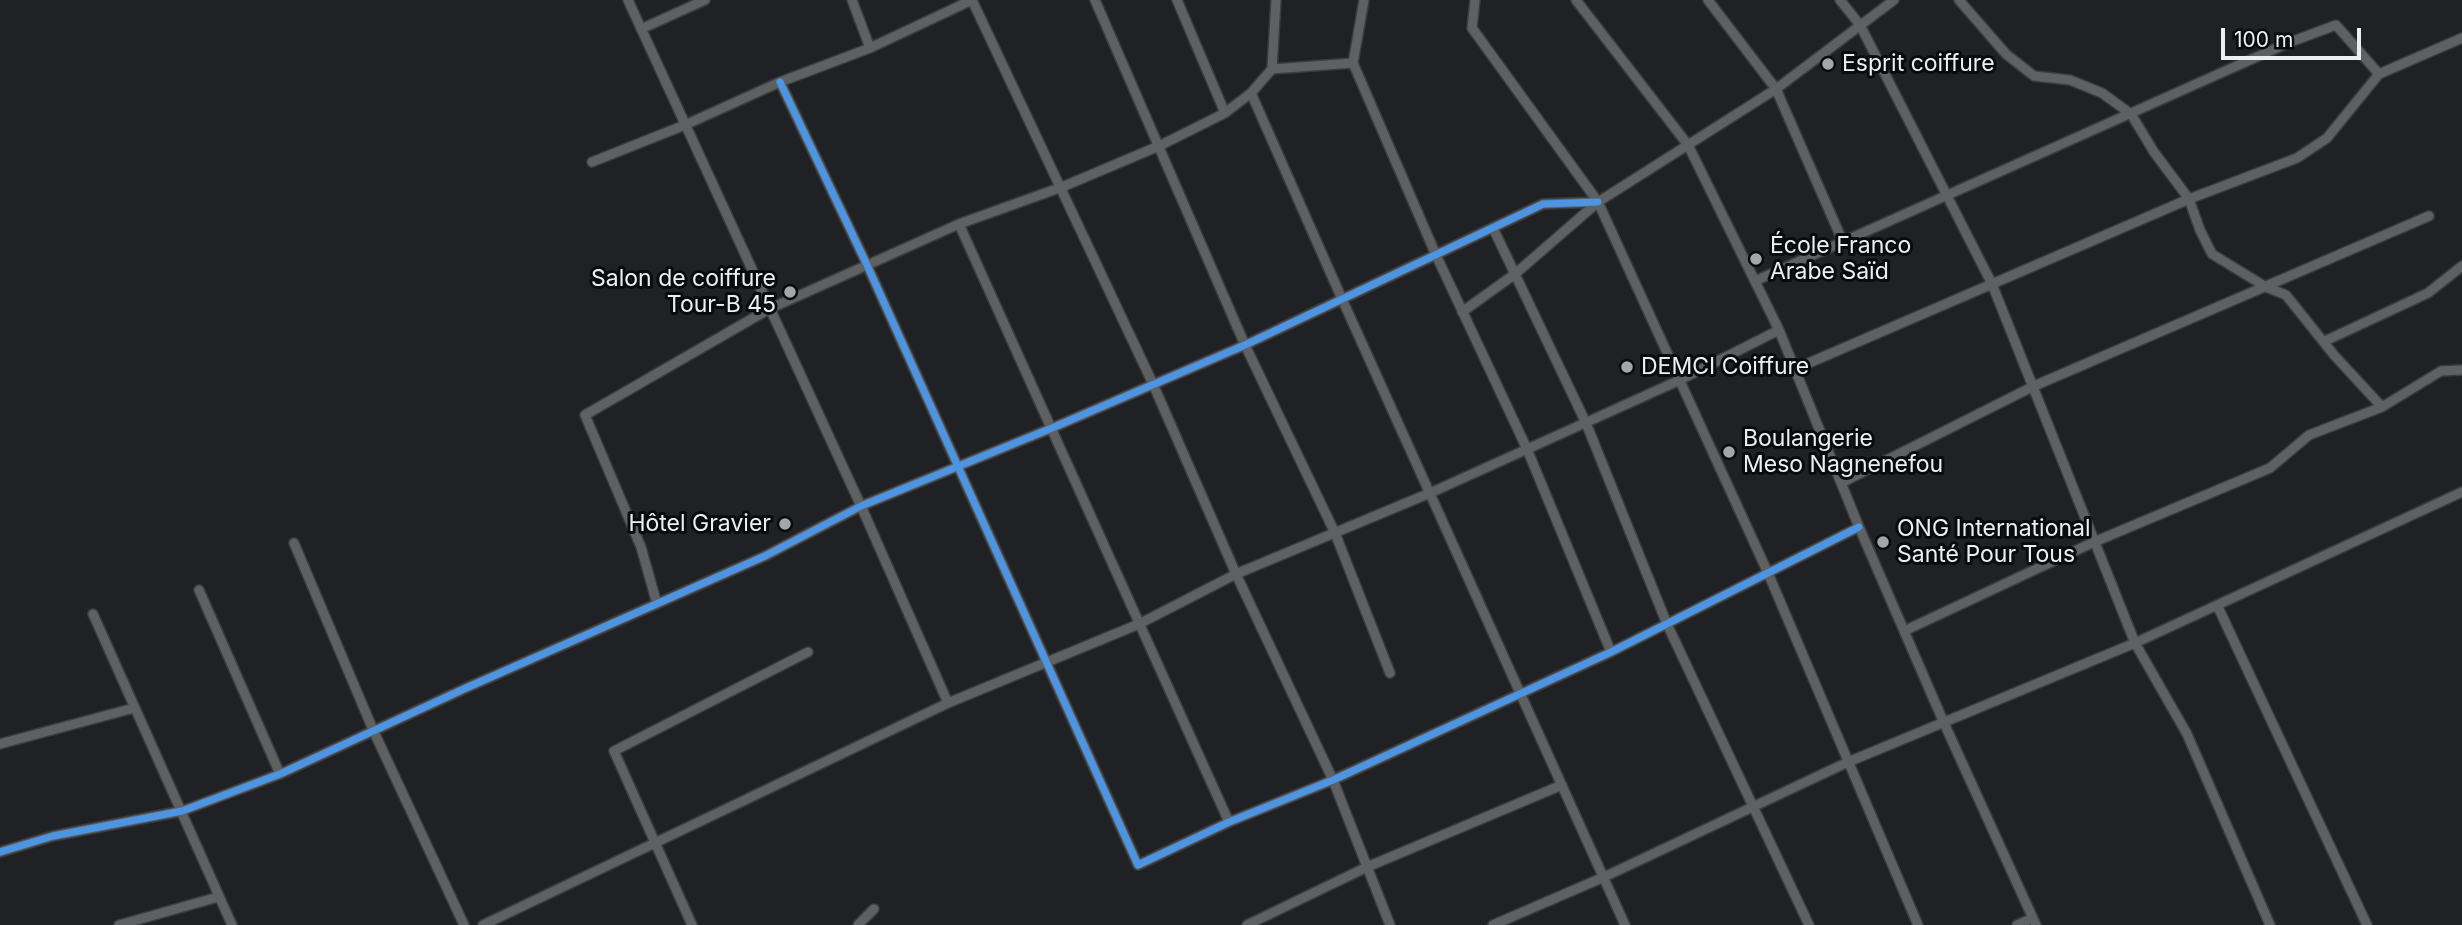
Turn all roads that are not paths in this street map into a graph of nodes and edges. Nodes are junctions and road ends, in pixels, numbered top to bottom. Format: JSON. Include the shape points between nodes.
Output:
{"nodes":[{"id":1,"x":628,"y":0,"type":"edge"},
{"id":2,"x":705,"y":0,"type":"edge"},
{"id":3,"x":852,"y":0,"type":"edge"},
{"id":4,"x":972,"y":0,"type":"edge"},
{"id":5,"x":1095,"y":0,"type":"edge"},
{"id":6,"x":1177,"y":0,"type":"edge"},
{"id":7,"x":1276,"y":0,"type":"edge"},
{"id":8,"x":1364,"y":0,"type":"edge"},
{"id":9,"x":1475,"y":0,"type":"edge"},
{"id":10,"x":1576,"y":0,"type":"edge"},
{"id":11,"x":1708,"y":0,"type":"edge"},
{"id":12,"x":1840,"y":0,"type":"edge"},
{"id":13,"x":1894,"y":0,"type":"edge"},
{"id":14,"x":1959,"y":0,"type":"edge"},
{"id":15,"x":1860,"y":25,"type":"junction"},
{"id":16,"x":641,"y":29,"type":"junction"},
{"id":17,"x":2462,"y":38,"type":"edge"},
{"id":18,"x":870,"y":48,"type":"junction"},
{"id":19,"x":1353,"y":63,"type":"junction"},
{"id":20,"x":1272,"y":69,"type":"junction"},
{"id":21,"x":2379,"y":74,"type":"junction"},
{"id":22,"x":779,"y":82,"type":"junction"},
{"id":23,"x":1776,"y":89,"type":"junction"},
{"id":24,"x":1251,"y":93,"type":"junction"},
{"id":25,"x":1225,"y":113,"type":"junction"},
{"id":26,"x":2131,"y":114,"type":"junction"},
{"id":27,"x":685,"y":125,"type":"junction"},
{"id":28,"x":1688,"y":145,"type":"junction"},
{"id":29,"x":1159,"y":146,"type":"junction"},
{"id":30,"x":592,"y":162,"type":"dead end"},
{"id":31,"x":1062,"y":187,"type":"junction"},
{"id":32,"x":1948,"y":195,"type":"junction"},
{"id":33,"x":2189,"y":200,"type":"junction"},
{"id":34,"x":1598,"y":202,"type":"junction"},
{"id":35,"x":2429,"y":216,"type":"dead end"},
{"id":36,"x":959,"y":224,"type":"junction"},
{"id":37,"x":1493,"y":228,"type":"junction"},
{"id":38,"x":1843,"y":242,"type":"junction"},
{"id":39,"x":1436,"y":255,"type":"junction"},
{"id":40,"x":867,"y":265,"type":"junction"},
{"id":41,"x":2462,"y":266,"type":"edge"},
{"id":42,"x":1515,"y":274,"type":"junction"},
{"id":43,"x":1755,"y":281,"type":"junction"},
{"id":44,"x":1992,"y":284,"type":"junction"},
{"id":45,"x":2266,"y":287,"type":"junction"},
{"id":46,"x":1342,"y":299,"type":"junction"},
{"id":47,"x":769,"y":309,"type":"junction"},
{"id":48,"x":1462,"y":312,"type":"junction"},
{"id":49,"x":1779,"y":330,"type":"junction"},
{"id":50,"x":2325,"y":341,"type":"junction"},
{"id":51,"x":1245,"y":345,"type":"junction"},
{"id":52,"x":1795,"y":369,"type":"junction"},
{"id":53,"x":2462,"y":370,"type":"edge"},
{"id":54,"x":1680,"y":380,"type":"junction"},
{"id":55,"x":1153,"y":384,"type":"junction"},
{"id":56,"x":2034,"y":386,"type":"junction"},
{"id":57,"x":2382,"y":407,"type":"junction"},
{"id":58,"x":1586,"y":423,"type":"junction"},
{"id":59,"x":1052,"y":428,"type":"junction"},
{"id":60,"x":1527,"y":449,"type":"junction"},
{"id":61,"x":957,"y":466,"type":"junction"},
{"id":62,"x":1841,"y":483,"type":"junction"},
{"id":63,"x":2462,"y":492,"type":"edge"},
{"id":64,"x":1430,"y":494,"type":"junction"},
{"id":65,"x":861,"y":506,"type":"junction"},
{"id":66,"x":1859,"y":527,"type":"junction"},
{"id":67,"x":1335,"y":533,"type":"junction"},
{"id":68,"x":2094,"y":542,"type":"junction"},
{"id":69,"x":294,"y":543,"type":"dead end"},
{"id":70,"x":1768,"y":573,"type":"junction"},
{"id":71,"x":1236,"y":574,"type":"junction"},
{"id":72,"x":199,"y":590,"type":"dead end"},
{"id":73,"x":657,"y":604,"type":"junction"},
{"id":74,"x":2217,"y":606,"type":"junction"},
{"id":75,"x":93,"y":614,"type":"dead end"},
{"id":76,"x":1139,"y":624,"type":"junction"},
{"id":77,"x":1667,"y":624,"type":"junction"},
{"id":78,"x":1904,"y":631,"type":"junction"},
{"id":79,"x":2135,"y":643,"type":"junction"},
{"id":80,"x":808,"y":652,"type":"dead end"},
{"id":81,"x":1611,"y":652,"type":"junction"},
{"id":82,"x":1046,"y":662,"type":"junction"},
{"id":83,"x":1390,"y":673,"type":"dead end"},
{"id":84,"x":1520,"y":694,"type":"junction"},
{"id":85,"x":948,"y":703,"type":"junction"},
{"id":86,"x":134,"y":708,"type":"junction"},
{"id":87,"x":1944,"y":723,"type":"junction"},
{"id":88,"x":374,"y":732,"type":"junction"},
{"id":89,"x":0,"y":744,"type":"edge"},
{"id":90,"x":1848,"y":762,"type":"junction"},
{"id":91,"x":280,"y":774,"type":"junction"},
{"id":92,"x":1333,"y":780,"type":"junction"},
{"id":93,"x":1562,"y":785,"type":"junction"},
{"id":94,"x":1754,"y":807,"type":"junction"},
{"id":95,"x":182,"y":811,"type":"junction"},
{"id":96,"x":1229,"y":822,"type":"junction"},
{"id":97,"x":655,"y":843,"type":"junction"},
{"id":98,"x":0,"y":852,"type":"edge"},
{"id":99,"x":1367,"y":867,"type":"junction"},
{"id":100,"x":1604,"y":877,"type":"junction"},
{"id":101,"x":218,"y":897,"type":"junction"},
{"id":102,"x":874,"y":909,"type":"dead end"},
{"id":103,"x":2034,"y":921,"type":"edge"},
{"id":104,"x":1499,"y":924,"type":"edge"},
{"id":105,"x":119,"y":925,"type":"edge"},
{"id":106,"x":232,"y":925,"type":"edge"},
{"id":107,"x":464,"y":925,"type":"edge"},
{"id":108,"x":483,"y":925,"type":"edge"},
{"id":109,"x":692,"y":925,"type":"edge"},
{"id":110,"x":858,"y":925,"type":"edge"},
{"id":111,"x":1247,"y":925,"type":"edge"},
{"id":112,"x":1390,"y":925,"type":"edge"},
{"id":113,"x":1625,"y":925,"type":"edge"},
{"id":114,"x":1809,"y":925,"type":"edge"},
{"id":115,"x":1919,"y":925,"type":"edge"},
{"id":116,"x":2017,"y":925,"type":"edge"},
{"id":117,"x":2270,"y":925,"type":"edge"},
{"id":118,"x":2367,"y":925,"type":"edge"}],
"edges":[{"from":1,"to":16,"type":"street"},
{"from":2,"to":16,"type":"street"},
{"from":3,"to":18,"type":"street"},
{"from":4,"to":18,"type":"street"},
{"from":4,"to":31,"type":"street"},
{"from":5,"to":29,"type":"street"},
{"from":6,"to":25,"type":"street"},
{"from":7,"to":20,"type":"street"},
{"from":8,"to":19,"type":"street"},
{"from":9,"to":34,"type":"street","via":[[1472,28]]},
{"from":10,"to":28,"type":"street"},
{"from":11,"to":23,"type":"street"},
{"from":12,"to":15,"type":"street"},
{"from":13,"to":15,"type":"street"},
{"from":14,"to":26,"type":"street","via":[[2006,54],[2034,76],[2070,80],[2102,93]]},
{"from":15,"to":23,"type":"street"},
{"from":15,"to":32,"type":"street"},
{"from":16,"to":27,"type":"street"},
{"from":17,"to":21,"type":"street"},
{"from":18,"to":22,"type":"street"},
{"from":19,"to":20,"type":"street"},
{"from":19,"to":39,"type":"street"},
{"from":20,"to":24,"type":"street"},
{"from":21,"to":26,"type":"street","via":[[2336,25]]},
{"from":21,"to":33,"type":"street","via":[[2327,138],[2297,158]]},
{"from":22,"to":27,"type":"street"},
{"from":22,"to":40,"type":"street"},
{"from":23,"to":28,"type":"street"},
{"from":23,"to":38,"type":"street"},
{"from":24,"to":25,"type":"street"},
{"from":24,"to":46,"type":"street"},
{"from":25,"to":29,"type":"street"},
{"from":26,"to":32,"type":"street"},
{"from":26,"to":33,"type":"street"},
{"from":27,"to":30,"type":"street"},
{"from":27,"to":47,"type":"street"},
{"from":28,"to":34,"type":"street"},
{"from":28,"to":43,"type":"street"},
{"from":29,"to":31,"type":"street"},
{"from":29,"to":51,"type":"street"},
{"from":31,"to":36,"type":"street"},
{"from":31,"to":55,"type":"street"},
{"from":32,"to":38,"type":"street"},
{"from":32,"to":44,"type":"street"},
{"from":33,"to":44,"type":"street"},
{"from":33,"to":45,"type":"street","via":[[2212,254]]},
{"from":34,"to":37,"type":"street","via":[[1543,204]]},
{"from":34,"to":42,"type":"street"},
{"from":34,"to":54,"type":"street"},
{"from":35,"to":45,"type":"street"},
{"from":36,"to":40,"type":"street"},
{"from":36,"to":59,"type":"street"},
{"from":37,"to":39,"type":"street"},
{"from":37,"to":42,"type":"street"},
{"from":38,"to":43,"type":"street"},
{"from":39,"to":46,"type":"street"},
{"from":39,"to":48,"type":"street"},
{"from":40,"to":47,"type":"street"},
{"from":40,"to":61,"type":"street"},
{"from":41,"to":50,"type":"street","via":[[2428,293]]},
{"from":42,"to":48,"type":"street"},
{"from":42,"to":58,"type":"street"},
{"from":43,"to":49,"type":"street"},
{"from":44,"to":52,"type":"street"},
{"from":44,"to":56,"type":"street"},
{"from":45,"to":50,"type":"street","via":[[2286,295]]},
{"from":45,"to":56,"type":"street"},
{"from":46,"to":51,"type":"street"},
{"from":46,"to":64,"type":"street"},
{"from":47,"to":65,"type":"street"},
{"from":47,"to":73,"type":"street","via":[[584,415],[641,547]]},
{"from":48,"to":60,"type":"street"},
{"from":49,"to":52,"type":"street"},
{"from":49,"to":54,"type":"street"},
{"from":50,"to":57,"type":"street"},
{"from":51,"to":55,"type":"street"},
{"from":51,"to":67,"type":"street"},
{"from":52,"to":62,"type":"street"},
{"from":53,"to":57,"type":"street","via":[[2441,371]]},
{"from":54,"to":58,"type":"street"},
{"from":54,"to":70,"type":"street"},
{"from":55,"to":59,"type":"street"},
{"from":55,"to":71,"type":"street"},
{"from":56,"to":62,"type":"street"},
{"from":56,"to":68,"type":"street"},
{"from":57,"to":68,"type":"street","via":[[2309,435],[2270,468]]},
{"from":58,"to":60,"type":"street"},
{"from":58,"to":77,"type":"street"},
{"from":59,"to":61,"type":"street"},
{"from":59,"to":76,"type":"street"},
{"from":60,"to":64,"type":"street"},
{"from":60,"to":81,"type":"street"},
{"from":61,"to":65,"type":"street"},
{"from":61,"to":82,"type":"street"},
{"from":62,"to":66,"type":"street"},
{"from":63,"to":74,"type":"street"},
{"from":64,"to":67,"type":"street"},
{"from":64,"to":84,"type":"street"},
{"from":65,"to":73,"type":"street"},
{"from":65,"to":85,"type":"street"},
{"from":66,"to":70,"type":"street"},
{"from":66,"to":78,"type":"street"},
{"from":67,"to":71,"type":"street"},
{"from":67,"to":83,"type":"street"},
{"from":68,"to":78,"type":"street"},
{"from":68,"to":79,"type":"street"},
{"from":69,"to":88,"type":"street"},
{"from":70,"to":77,"type":"street"},
{"from":70,"to":90,"type":"street"},
{"from":71,"to":76,"type":"street"},
{"from":71,"to":92,"type":"street"},
{"from":72,"to":91,"type":"street"},
{"from":73,"to":88,"type":"street"},
{"from":74,"to":79,"type":"street"},
{"from":74,"to":118,"type":"street"},
{"from":75,"to":86,"type":"street"},
{"from":76,"to":82,"type":"street"},
{"from":76,"to":96,"type":"street"},
{"from":77,"to":81,"type":"street"},
{"from":77,"to":94,"type":"street"},
{"from":78,"to":87,"type":"street"},
{"from":79,"to":87,"type":"street"},
{"from":79,"to":117,"type":"street","via":[[2187,734]]},
{"from":80,"to":97,"type":"street","via":[[614,751]]},
{"from":81,"to":84,"type":"street"},
{"from":82,"to":85,"type":"street"},
{"from":82,"to":96,"type":"street","via":[[1138,865]]},
{"from":84,"to":92,"type":"street"},
{"from":84,"to":93,"type":"street"},
{"from":85,"to":97,"type":"street"},
{"from":86,"to":89,"type":"street"},
{"from":86,"to":95,"type":"street"},
{"from":87,"to":90,"type":"street"},
{"from":87,"to":103,"type":"street"},
{"from":88,"to":91,"type":"street"},
{"from":88,"to":107,"type":"street"},
{"from":90,"to":94,"type":"street"},
{"from":90,"to":115,"type":"street"},
{"from":91,"to":95,"type":"street"},
{"from":92,"to":96,"type":"street"},
{"from":92,"to":99,"type":"street"},
{"from":93,"to":99,"type":"street"},
{"from":93,"to":100,"type":"street"},
{"from":94,"to":100,"type":"street"},
{"from":94,"to":114,"type":"street"},
{"from":95,"to":98,"type":"street","via":[[53,836]]},
{"from":95,"to":101,"type":"street"},
{"from":97,"to":108,"type":"street"},
{"from":97,"to":109,"type":"street"},
{"from":99,"to":111,"type":"street"},
{"from":99,"to":112,"type":"street"},
{"from":100,"to":104,"type":"street"},
{"from":100,"to":113,"type":"street"},
{"from":101,"to":105,"type":"street"},
{"from":101,"to":106,"type":"street"},
{"from":102,"to":110,"type":"street"},
{"from":103,"to":116,"type":"street"}]}
